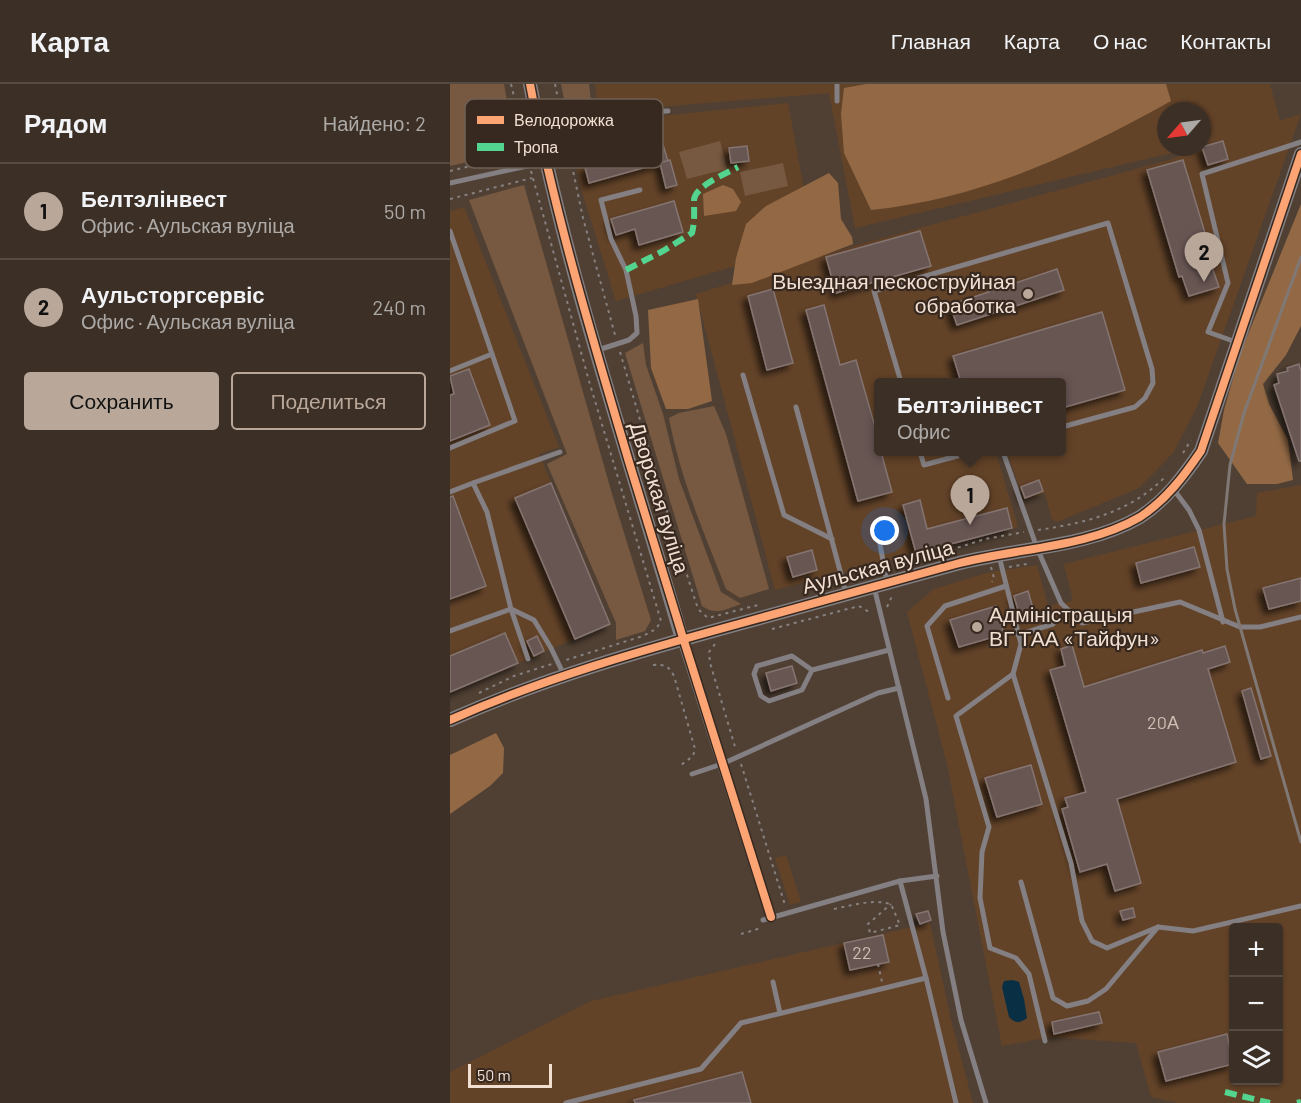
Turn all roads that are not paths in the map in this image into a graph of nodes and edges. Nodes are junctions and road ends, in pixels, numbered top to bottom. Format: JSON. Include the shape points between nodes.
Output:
{"nodes":[{"id":1,"x":530,"y":84,"type":"edge"},
{"id":2,"x":837,"y":84,"type":"edge"},
{"id":3,"x":533,"y":99,"type":"edge"},
{"id":4,"x":837,"y":101,"type":"dead end"},
{"id":5,"x":663,"y":111,"type":"edge"},
{"id":6,"x":668,"y":111,"type":"dead end"},
{"id":7,"x":1301,"y":142,"type":"edge"},
{"id":8,"x":1301,"y":154,"type":"edge"},
{"id":9,"x":513,"y":168,"type":"edge"},
{"id":10,"x":548,"y":168,"type":"edge"},
{"id":11,"x":450,"y":183,"type":"edge"},
{"id":12,"x":640,"y":190,"type":"dead end"},
{"id":13,"x":450,"y":231,"type":"edge"},
{"id":14,"x":1237,"y":342,"type":"junction"},
{"id":15,"x":596,"y":350,"type":"junction"},
{"id":16,"x":492,"y":354,"type":"junction"},
{"id":17,"x":450,"y":370,"type":"edge"},
{"id":18,"x":743,"y":375,"type":"dead end"},
{"id":19,"x":899,"y":378,"type":"edge"},
{"id":20,"x":796,"y":407,"type":"dead end"},
{"id":21,"x":1066,"y":426,"type":"edge"},
{"id":22,"x":450,"y":448,"type":"edge"},
{"id":23,"x":560,"y":452,"type":"dead end"},
{"id":24,"x":921,"y":456,"type":"edge"},
{"id":25,"x":957,"y":456,"type":"edge"},
{"id":26,"x":1004,"y":456,"type":"edge"},
{"id":27,"x":473,"y":483,"type":"junction"},
{"id":28,"x":1173,"y":489,"type":"junction"},
{"id":29,"x":450,"y":492,"type":"edge"},
{"id":30,"x":896,"y":535,"type":"dead end"},
{"id":31,"x":832,"y":539,"type":"junction"},
{"id":32,"x":1037,"y":548,"type":"junction"},
{"id":33,"x":995,"y":560,"type":"junction"},
{"id":34,"x":1006,"y":586,"type":"junction"},
{"id":35,"x":887,"y":587,"type":"junction"},
{"id":36,"x":847,"y":594,"type":"junction"},
{"id":37,"x":511,"y":609,"type":"junction"},
{"id":38,"x":1301,"y":617,"type":"edge"},
{"id":39,"x":1223,"y":622,"type":"junction"},
{"id":40,"x":1053,"y":624,"type":"dead end"},
{"id":41,"x":450,"y":632,"type":"edge"},
{"id":42,"x":1018,"y":635,"type":"junction"},
{"id":43,"x":682,"y":639,"type":"junction"},
{"id":44,"x":889,"y":650,"type":"junction"},
{"id":45,"x":528,"y":659,"type":"dead end"},
{"id":46,"x":812,"y":670,"type":"junction"},
{"id":47,"x":1013,"y":674,"type":"junction"},
{"id":48,"x":564,"y":675,"type":"junction"},
{"id":49,"x":899,"y":688,"type":"junction"},
{"id":50,"x":948,"y":698,"type":"dead end"},
{"id":51,"x":450,"y":720,"type":"edge"},
{"id":52,"x":722,"y":764,"type":"junction"},
{"id":53,"x":692,"y":774,"type":"dead end"},
{"id":54,"x":937,"y":876,"type":"junction"},
{"id":55,"x":900,"y":881,"type":"junction"},
{"id":56,"x":1021,"y":882,"type":"dead end"},
{"id":57,"x":1301,"y":906,"type":"edge"},
{"id":58,"x":768,"y":921,"type":"joint"},
{"id":59,"x":1158,"y":927,"type":"junction"},
{"id":60,"x":926,"y":978,"type":"junction"},
{"id":61,"x":772,"y":982,"type":"dead end"},
{"id":62,"x":780,"y":1013,"type":"junction"},
{"id":63,"x":1045,"y":1041,"type":"dead end"},
{"id":64,"x":566,"y":1103,"type":"edge"},
{"id":65,"x":956,"y":1103,"type":"edge"},
{"id":66,"x":986,"y":1103,"type":"edge"}],
"edges":[{"from":1,"to":3,"type":"street","name":"Дворская вуліца"},
{"from":2,"to":4,"type":"lane"},
{"from":5,"to":6,"type":"lane"},
{"from":7,"to":14,"type":"lane","via":[[1202,174],[1228,283],[1208,332]]},
{"from":8,"to":14,"type":"street","name":"Аульская вуліца"},
{"from":9,"to":11,"type":"lane"},
{"from":10,"to":15,"type":"street","name":"Дворская вуліца"},
{"from":12,"to":15,"type":"lane","via":[[601,200],[611,239],[626,270],[636,333],[629,340]]},
{"from":13,"to":16,"type":"lane"},
{"from":14,"to":28,"type":"street","name":"Аульская вуліца","via":[[1201,451]]},
{"from":15,"to":43,"type":"street","name":"Дворская вуліца"},
{"from":16,"to":17,"type":"lane"},
{"from":16,"to":22,"type":"lane","via":[[515,421]]},
{"from":18,"to":31,"type":"lane","via":[[784,515]]},
{"from":19,"to":21,"type":"lane","via":[[874,291],[1108,223],[1153,383],[1145,398],[1134,407]]},
{"from":20,"to":31,"type":"lane"},
{"from":23,"to":27,"type":"lane"},
{"from":24,"to":25,"type":"lane","via":[[924,465]]},
{"from":26,"to":32,"type":"lane"},
{"from":27,"to":29,"type":"lane"},
{"from":27,"to":37,"type":"lane","via":[[487,512]]},
{"from":28,"to":32,"type":"street","name":"Аульская вуліца","via":[[1139,517],[1112,530]]},
{"from":28,"to":39,"type":"lane","via":[[1199,530]]},
{"from":30,"to":35,"type":"lane","via":[[879,539]]},
{"from":31,"to":36,"type":"lane"},
{"from":32,"to":33,"type":"street","name":"Аульская вуліца"},
{"from":32,"to":39,"type":"lane","via":[[1061,603],[1082,623],[1180,602]]},
{"from":33,"to":34,"type":"lane"},
{"from":33,"to":35,"type":"street","name":"Аульская вуліца"},
{"from":34,"to":42,"type":"lane"},
{"from":34,"to":50,"type":"lane","via":[[945,606],[927,626]]},
{"from":35,"to":36,"type":"street","name":"Аульская вуліца"},
{"from":35,"to":44,"type":"lane","via":[[879,609]]},
{"from":36,"to":43,"type":"street","name":"Аульская вуліца"},
{"from":37,"to":41,"type":"lane"},
{"from":37,"to":45,"type":"lane"},
{"from":37,"to":48,"type":"lane","via":[[534,620]]},
{"from":38,"to":39,"type":"lane","via":[[1260,627]]},
{"from":40,"to":42,"type":"lane"},
{"from":42,"to":47,"type":"lane","via":[[1021,645]]},
{"from":43,"to":48,"type":"street","name":"Аульская вуліца"},
{"from":43,"to":52,"type":"street","name":"Дворская вуліца"},
{"from":44,"to":46,"type":"lane"},
{"from":44,"to":49,"type":"lane"},
{"from":46,"to":46,"type":"lane","via":[[802,690],[769,701],[761,696],[754,674],[758,666],[792,656]]},
{"from":47,"to":59,"type":"lane","via":[[1071,863],[1082,921],[1092,941],[1107,948]]},
{"from":47,"to":63,"type":"lane","via":[[956,716],[989,827],[982,852],[980,898],[990,948],[1016,958],[1029,974]]},
{"from":48,"to":51,"type":"street","name":"Аульская вуліца"},
{"from":49,"to":52,"type":"lane","via":[[878,693]]},
{"from":49,"to":54,"type":"lane","via":[[926,799]]},
{"from":52,"to":53,"type":"lane"},
{"from":52,"to":58,"type":"street","name":"Дворская вуліца"},
{"from":54,"to":55,"type":"lane"},
{"from":54,"to":66,"type":"lane","via":[[943,932],[961,1020]]},
{"from":55,"to":58,"type":"lane"},
{"from":55,"to":60,"type":"lane"},
{"from":56,"to":59,"type":"lane","via":[[1053,998],[1066,1006],[1088,1001],[1106,989]]},
{"from":57,"to":59,"type":"lane","via":[[1193,931]]},
{"from":60,"to":62,"type":"lane"},
{"from":60,"to":65,"type":"lane"},
{"from":61,"to":62,"type":"lane"},
{"from":62,"to":64,"type":"lane","via":[[741,1023],[701,1070]]}]}
